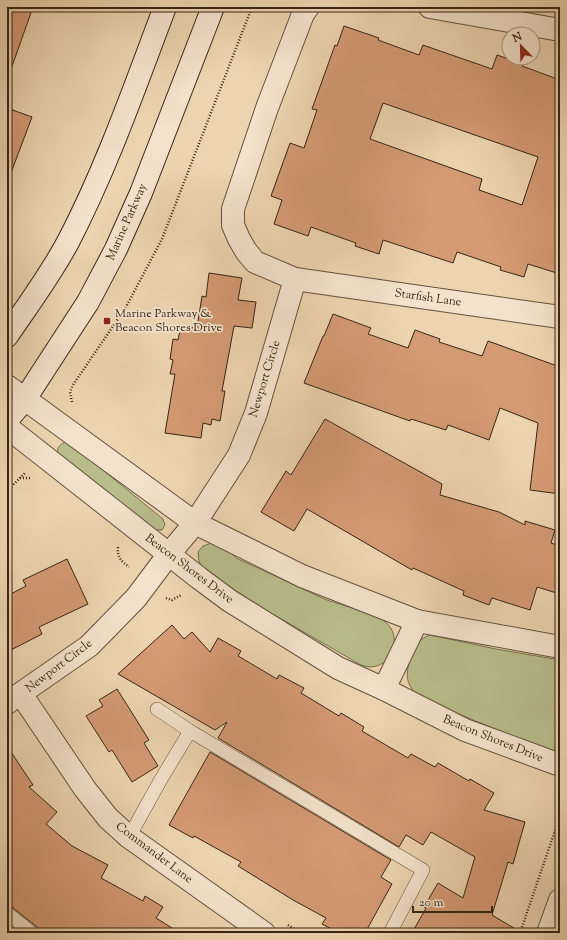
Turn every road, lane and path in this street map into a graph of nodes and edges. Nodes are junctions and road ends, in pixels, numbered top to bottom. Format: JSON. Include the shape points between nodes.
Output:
{"nodes":[{"id":1,"x":165,"y":7,"type":"edge"},
{"id":2,"x":213,"y":7,"type":"edge"},
{"id":3,"x":252,"y":7,"type":"edge"},
{"id":4,"x":308,"y":7,"type":"edge"},
{"id":5,"x":430,"y":7,"type":"edge"},
{"id":6,"x":560,"y":30,"type":"edge"},
{"id":7,"x":295,"y":279,"type":"junction"},
{"id":8,"x":560,"y":317,"type":"edge"},
{"id":9,"x":7,"y":336,"type":"edge"},
{"id":10,"x":7,"y":386,"type":"edge"},
{"id":11,"x":25,"y":399,"type":"junction"},
{"id":12,"x":7,"y":420,"type":"edge"},
{"id":13,"x":62,"y":426,"type":"junction"},
{"id":14,"x":7,"y":427,"type":"edge"},
{"id":15,"x":41,"y":453,"type":"junction"},
{"id":16,"x":7,"y":491,"type":"edge"},
{"id":17,"x":195,"y":523,"type":"junction"},
{"id":18,"x":169,"y":554,"type":"junction"},
{"id":19,"x":417,"y":621,"type":"junction"},
{"id":20,"x":560,"y":647,"type":"edge"},
{"id":21,"x":384,"y":689,"type":"junction"},
{"id":22,"x":14,"y":698,"type":"edge"},
{"id":23,"x":157,"y":709,"type":"dead end"},
{"id":24,"x":190,"y":732,"type":"junction"},
{"id":25,"x":560,"y":765,"type":"edge"},
{"id":26,"x":560,"y":816,"type":"edge"},
{"id":27,"x":129,"y":837,"type":"junction"},
{"id":28,"x":560,"y":900,"type":"edge"},
{"id":29,"x":7,"y":913,"type":"edge"},
{"id":30,"x":32,"y":933,"type":"edge"},
{"id":31,"x":264,"y":933,"type":"edge"},
{"id":32,"x":390,"y":933,"type":"edge"},
{"id":33,"x":520,"y":933,"type":"edge"},
{"id":34,"x":548,"y":933,"type":"edge"}],
"edges":[{"from":1,"to":9,"type":"street","via":[[107,160],[91,195],[60,255]]},
{"from":2,"to":11,"type":"street","name":"Marine Parkway","via":[[152,166],[116,249],[88,302]]},
{"from":3,"to":13,"type":"path","via":[[162,239],[126,307],[73,385],[70,392],[71,412]]},
{"from":4,"to":7,"type":"street","via":[[267,108],[233,209],[233,225],[246,251],[255,262]]},
{"from":5,"to":6,"type":"street"},
{"from":7,"to":8,"type":"street","name":"Starfish Lane"},
{"from":7,"to":17,"type":"street","name":"Newport Circle","via":[[256,413],[239,455]]},
{"from":10,"to":11,"type":"street"},
{"from":11,"to":12,"type":"street","name":"Marine Parkway"},
{"from":11,"to":13,"type":"street"},
{"from":13,"to":17,"type":"street"},
{"from":14,"to":15,"type":"street","name":"Beacon Shores Drive"},
{"from":15,"to":16,"type":"path"},
{"from":15,"to":18,"type":"street","name":"Beacon Shores Drive"},
{"from":17,"to":18,"type":"street","name":"Newport Circle"},
{"from":17,"to":19,"type":"street","via":[[302,576]]},
{"from":18,"to":21,"type":"street","name":"Beacon Shores Drive","via":[[230,601],[338,668]]},
{"from":18,"to":22,"type":"street","name":"Newport Circle","via":[[136,598],[89,646]]},
{"from":19,"to":20,"type":"street"},
{"from":19,"to":21,"type":"street"},
{"from":21,"to":25,"type":"street","name":"Beacon Shores Drive","via":[[465,730]]},
{"from":22,"to":27,"type":"street","name":"Commander Lane","via":[[84,789],[108,818]]},
{"from":23,"to":24,"type":"lane"},
{"from":24,"to":27,"type":"lane"},
{"from":24,"to":32,"type":"lane","via":[[424,870]]},
{"from":26,"to":33,"type":"path"},
{"from":27,"to":31,"type":"street","name":"Commander Lane"},
{"from":28,"to":34,"type":"street"},
{"from":29,"to":30,"type":"lane"}]}
